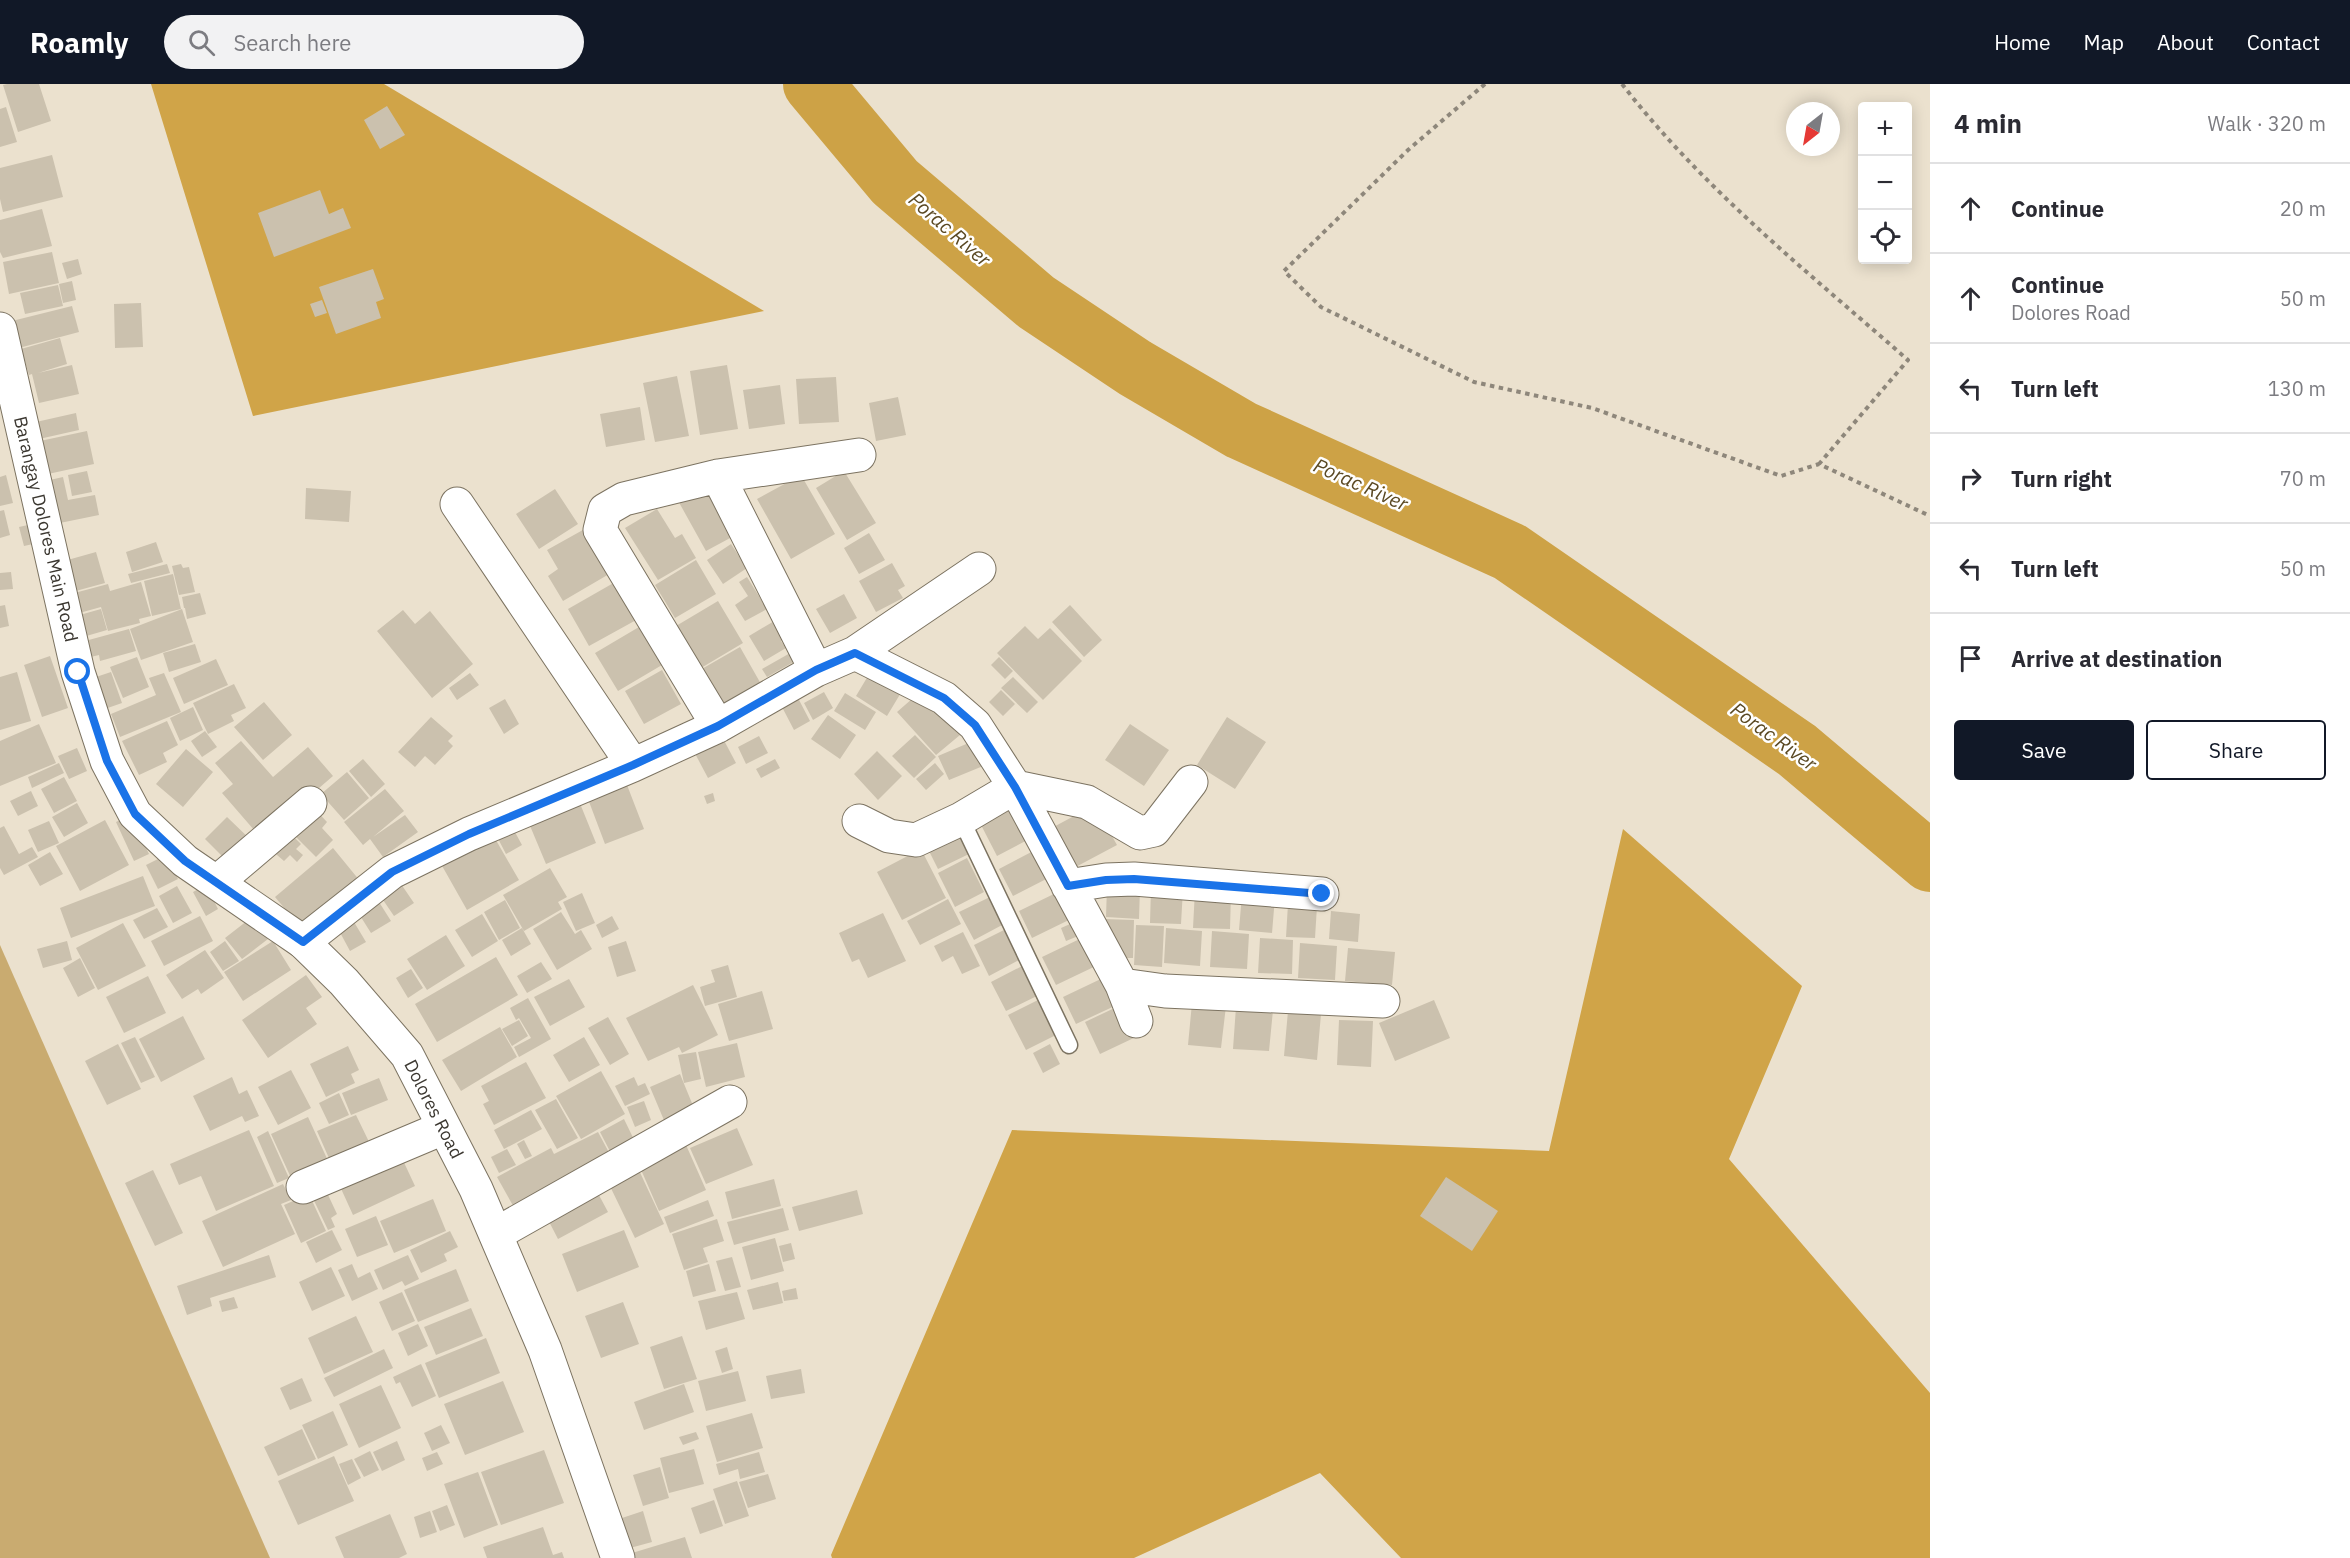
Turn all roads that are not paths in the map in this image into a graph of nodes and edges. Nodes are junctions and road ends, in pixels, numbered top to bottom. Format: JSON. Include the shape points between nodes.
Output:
{"nodes":[{"id":1,"x":0,"y":329,"type":"edge"},
{"id":2,"x":859,"y":455,"type":"dead end"},
{"id":3,"x":718,"y":476,"type":"junction"},
{"id":4,"x":457,"y":504,"type":"dead end"},
{"id":5,"x":979,"y":569,"type":"dead end"},
{"id":6,"x":855,"y":653,"type":"junction"},
{"id":7,"x":816,"y":670,"type":"junction"},
{"id":8,"x":718,"y":726,"type":"junction"},
{"id":9,"x":107,"y":761,"type":"joint"},
{"id":10,"x":633,"y":765,"type":"junction"},
{"id":11,"x":1191,"y":782,"type":"dead end"},
{"id":12,"x":1015,"y":787,"type":"junction"},
{"id":13,"x":310,"y":803,"type":"dead end"},
{"id":14,"x":961,"y":819,"type":"junction"},
{"id":15,"x":859,"y":821,"type":"dead end"},
{"id":16,"x":217,"y":882,"type":"junction"},
{"id":17,"x":1068,"y":886,"type":"junction"},
{"id":18,"x":1322,"y":894,"type":"dead end"},
{"id":19,"x":303,"y":942,"type":"junction"},
{"id":20,"x":1122,"y":985,"type":"junction"},
{"id":21,"x":1383,"y":1001,"type":"dead end"},
{"id":22,"x":1136,"y":1021,"type":"dead end"},
{"id":23,"x":1069,"y":1045,"type":"dead end"},
{"id":24,"x":730,"y":1102,"type":"dead end"},
{"id":25,"x":443,"y":1128,"type":"junction"},
{"id":26,"x":303,"y":1187,"type":"dead end"},
{"id":27,"x":496,"y":1234,"type":"junction"},
{"id":28,"x":618,"y":1558,"type":"edge"}],
"edges":[{"from":1,"to":9,"type":"street","name":"Barangay Dolores Main Road","via":[[78,672]]},
{"from":2,"to":3,"type":"street"},
{"from":3,"to":7,"type":"street"},
{"from":3,"to":8,"type":"street","via":[[624,499],[605,510],[600,531]]},
{"from":4,"to":10,"type":"street"},
{"from":5,"to":6,"type":"street"},
{"from":6,"to":7,"type":"street"},
{"from":6,"to":12,"type":"street","via":[[944,698],[975,725]]},
{"from":7,"to":8,"type":"street"},
{"from":8,"to":10,"type":"street"},
{"from":9,"to":16,"type":"street","name":"Dolores Road","via":[[135,814],[185,861]]},
{"from":10,"to":19,"type":"street","via":[[469,834],[392,872]]},
{"from":11,"to":12,"type":"street","via":[[1154,830],[1140,833],[1087,802]]},
{"from":12,"to":14,"type":"street"},
{"from":12,"to":17,"type":"street"},
{"from":13,"to":16,"type":"street"},
{"from":14,"to":15,"type":"street","via":[[916,840],[889,836]]},
{"from":14,"to":23,"type":"lane"},
{"from":16,"to":19,"type":"street","name":"Dolores Road"},
{"from":17,"to":18,"type":"street","via":[[1134,879]]},
{"from":17,"to":20,"type":"street"},
{"from":19,"to":25,"type":"street","name":"Dolores Road","via":[[344,982],[407,1055]]},
{"from":20,"to":21,"type":"street","via":[[1164,991]]},
{"from":20,"to":22,"type":"street"},
{"from":24,"to":27,"type":"street"},
{"from":25,"to":26,"type":"street"},
{"from":25,"to":27,"type":"street","name":"Dolores Road"},
{"from":27,"to":28,"type":"street","name":"Dolores Road","via":[[545,1350]]}]}
